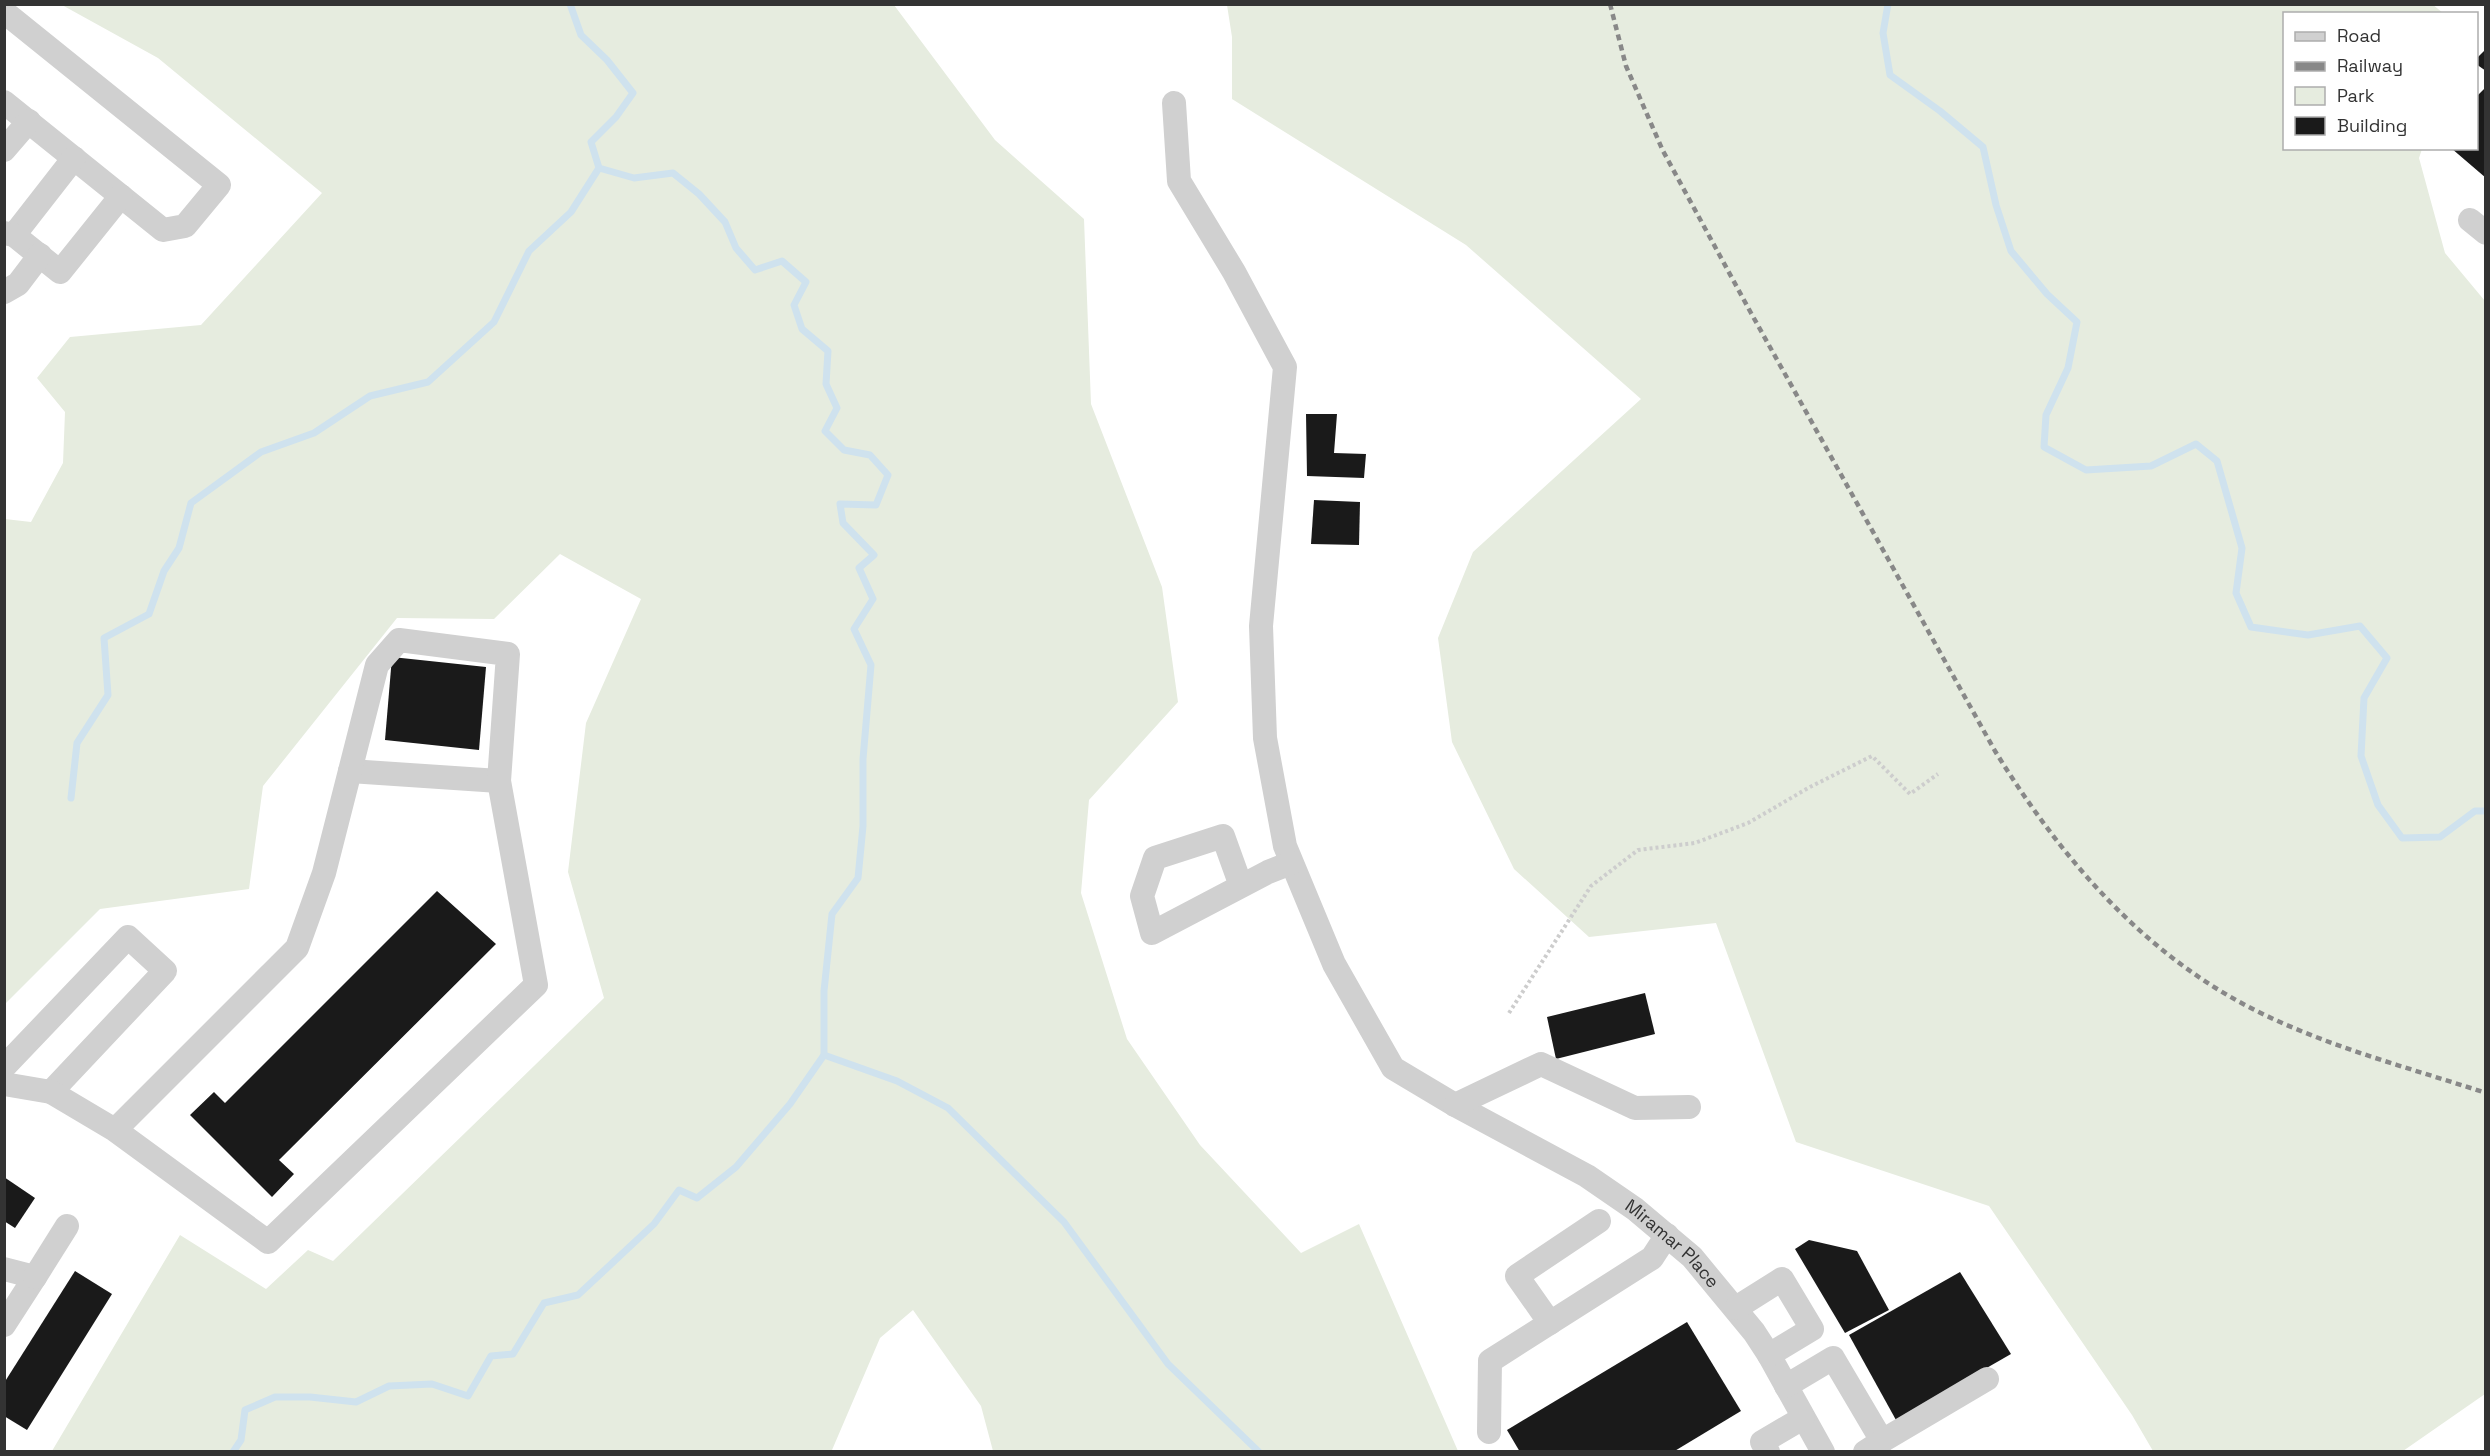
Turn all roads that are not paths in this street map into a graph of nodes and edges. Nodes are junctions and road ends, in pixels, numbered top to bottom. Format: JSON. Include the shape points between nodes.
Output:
{"nodes":[{"id":1,"x":4,"y":15,"type":"edge"},
{"id":2,"x":4,"y":102,"type":"edge"},
{"id":3,"x":1174,"y":103,"type":"dead end"},
{"id":4,"x":28,"y":121,"type":"junction"},
{"id":5,"x":4,"y":150,"type":"edge"},
{"id":6,"x":74,"y":158,"type":"junction"},
{"id":7,"x":121,"y":196,"type":"junction"},
{"id":8,"x":9,"y":234,"type":"edge"},
{"id":9,"x":40,"y":255,"type":"junction"},
{"id":10,"x":4,"y":292,"type":"edge"},
{"id":11,"x":350,"y":771,"type":"junction"},
{"id":12,"x":499,"y":781,"type":"junction"},
{"id":13,"x":1291,"y":863,"type":"junction"},
{"id":14,"x":1241,"y":886,"type":"junction"},
{"id":15,"x":4,"y":1067,"type":"edge"},
{"id":16,"x":4,"y":1084,"type":"edge"},
{"id":17,"x":51,"y":1092,"type":"junction"},
{"id":18,"x":1455,"y":1105,"type":"junction"},
{"id":19,"x":1689,"y":1107,"type":"dead end"},
{"id":20,"x":115,"y":1130,"type":"junction"},
{"id":21,"x":1599,"y":1221,"type":"dead end"},
{"id":22,"x":66,"y":1226,"type":"dead end"},
{"id":23,"x":1667,"y":1235,"type":"junction"},
{"id":24,"x":4,"y":1269,"type":"edge"},
{"id":25,"x":35,"y":1277,"type":"junction"},
{"id":26,"x":1736,"y":1308,"type":"junction"},
{"id":27,"x":1550,"y":1323,"type":"junction"},
{"id":28,"x":4,"y":1325,"type":"edge"},
{"id":29,"x":1769,"y":1355,"type":"junction"},
{"id":30,"x":1987,"y":1379,"type":"dead end"},
{"id":31,"x":1786,"y":1386,"type":"junction"},
{"id":32,"x":1803,"y":1418,"type":"junction"},
{"id":33,"x":1489,"y":1432,"type":"dead end"},
{"id":34,"x":1874,"y":1446,"type":"edge"},
{"id":35,"x":1768,"y":1452,"type":"edge"},
{"id":36,"x":1822,"y":1452,"type":"edge"}],
"edges":[{"from":1,"to":7,"type":"street","via":[[219,185],[184,226],[163,230]]},
{"from":2,"to":4,"type":"street"},
{"from":3,"to":13,"type":"street","name":"Miramar Place","via":[[1179,181],[1285,368],[1261,626],[1265,738]]},
{"from":4,"to":5,"type":"street"},
{"from":4,"to":6,"type":"street"},
{"from":6,"to":7,"type":"street"},
{"from":6,"to":8,"type":"street"},
{"from":7,"to":9,"type":"street","via":[[60,272]]},
{"from":8,"to":9,"type":"street"},
{"from":9,"to":10,"type":"street","via":[[18,284]]},
{"from":11,"to":12,"type":"street"},
{"from":11,"to":12,"type":"street","via":[[377,665],[399,640],[508,654]]},
{"from":11,"to":20,"type":"street","via":[[324,873],[297,948]]},
{"from":12,"to":20,"type":"street","via":[[536,985],[268,1242]]},
{"from":13,"to":14,"type":"street"},
{"from":13,"to":18,"type":"street","name":"Miramar Place","via":[[1334,963],[1393,1068]]},
{"from":14,"to":14,"type":"street","via":[[1231,891],[1152,933],[1142,896],[1155,858],[1223,836]]},
{"from":15,"to":17,"type":"street","via":[[128,937],[165,971]]},
{"from":16,"to":17,"type":"street"},
{"from":17,"to":20,"type":"street"},
{"from":18,"to":19,"type":"street","via":[[1541,1064],[1635,1108]]},
{"from":18,"to":23,"type":"street","name":"Miramar Place","via":[[1587,1176]]},
{"from":21,"to":27,"type":"street","via":[[1517,1276]]},
{"from":22,"to":25,"type":"street"},
{"from":23,"to":26,"type":"street","name":"Miramar Place","via":[[1692,1257]]},
{"from":23,"to":27,"type":"street","via":[[1652,1258]]},
{"from":24,"to":25,"type":"street"},
{"from":25,"to":28,"type":"street"},
{"from":26,"to":29,"type":"street","name":"Miramar Place"},
{"from":26,"to":29,"type":"street","via":[[1782,1279],[1812,1329]]},
{"from":27,"to":33,"type":"street","via":[[1490,1361]]},
{"from":29,"to":31,"type":"street","name":"Miramar Place"},
{"from":30,"to":34,"type":"street"},
{"from":31,"to":32,"type":"street","name":"Miramar Place"},
{"from":31,"to":34,"type":"street","via":[[1833,1358]]},
{"from":32,"to":35,"type":"street","via":[[1762,1442]]},
{"from":32,"to":36,"type":"street","name":"Miramar Place"}]}
